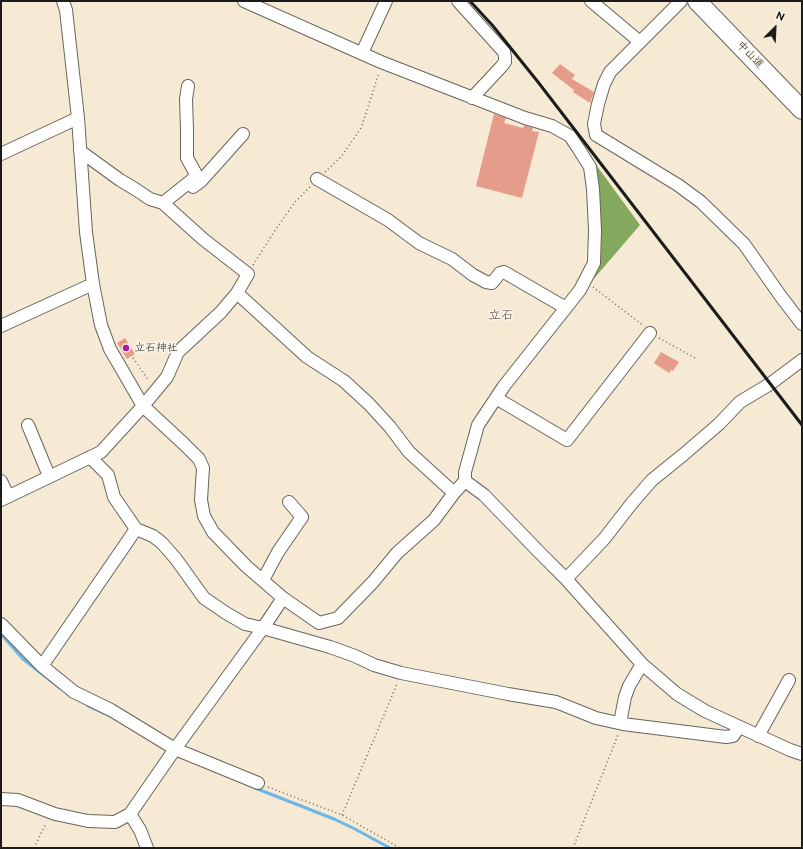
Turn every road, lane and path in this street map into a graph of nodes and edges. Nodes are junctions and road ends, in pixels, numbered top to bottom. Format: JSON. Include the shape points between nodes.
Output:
{"nodes":[{"id":1,"x":244,"y":1,"type":"edge"},
{"id":2,"x":386,"y":1,"type":"edge"},
{"id":3,"x":458,"y":1,"type":"edge"},
{"id":4,"x":591,"y":1,"type":"edge"},
{"id":5,"x":681,"y":1,"type":"edge"},
{"id":6,"x":698,"y":1,"type":"edge"},
{"id":7,"x":67,"y":4,"type":"edge"},
{"id":8,"x":640,"y":42,"type":"junction"},
{"id":9,"x":362,"y":53,"type":"junction"},
{"id":10,"x":188,"y":86,"type":"dead end"},
{"id":11,"x":472,"y":98,"type":"junction"},
{"id":12,"x":802,"y":110,"type":"edge"},
{"id":13,"x":78,"y":118,"type":"junction"},
{"id":14,"x":243,"y":134,"type":"dead end"},
{"id":15,"x":596,"y":135,"type":"junction"},
{"id":16,"x":578,"y":148,"type":"junction"},
{"id":17,"x":80,"y":151,"type":"junction"},
{"id":18,"x":1,"y":154,"type":"edge"},
{"id":19,"x":318,"y":179,"type":"dead end"},
{"id":20,"x":165,"y":204,"type":"junction"},
{"id":21,"x":585,"y":281,"type":"junction"},
{"id":22,"x":93,"y":284,"type":"junction"},
{"id":23,"x":237,"y":293,"type":"junction"},
{"id":24,"x":566,"y":308,"type":"junction"},
{"id":25,"x":802,"y":324,"type":"edge"},
{"id":26,"x":1,"y":326,"type":"edge"},
{"id":27,"x":650,"y":333,"type":"junction"},
{"id":28,"x":133,"y":358,"type":"dead end"},
{"id":29,"x":695,"y":358,"type":"dead end"},
{"id":30,"x":802,"y":360,"type":"edge"},
{"id":31,"x":156,"y":390,"type":"junction"},
{"id":32,"x":496,"y":398,"type":"junction"},
{"id":33,"x":143,"y":406,"type":"junction"},
{"id":34,"x":28,"y":425,"type":"dead end"},
{"id":35,"x":90,"y":457,"type":"junction"},
{"id":36,"x":49,"y":476,"type":"junction"},
{"id":37,"x":1,"y":481,"type":"edge"},
{"id":38,"x":465,"y":481,"type":"junction"},
{"id":39,"x":454,"y":493,"type":"junction"},
{"id":40,"x":5,"y":498,"type":"edge"},
{"id":41,"x":289,"y":502,"type":"dead end"},
{"id":42,"x":136,"y":529,"type":"junction"},
{"id":43,"x":566,"y":579,"type":"junction"},
{"id":44,"x":262,"y":580,"type":"junction"},
{"id":45,"x":283,"y":598,"type":"junction"},
{"id":46,"x":1,"y":624,"type":"edge"},
{"id":47,"x":263,"y":628,"type":"junction"},
{"id":48,"x":642,"y":664,"type":"junction"},
{"id":49,"x":42,"y":666,"type":"junction"},
{"id":50,"x":401,"y":673,"type":"junction"},
{"id":51,"x":789,"y":680,"type":"dead end"},
{"id":52,"x":621,"y":723,"type":"junction"},
{"id":53,"x":739,"y":727,"type":"junction"},
{"id":54,"x":758,"y":736,"type":"junction"},
{"id":55,"x":175,"y":749,"type":"junction"},
{"id":56,"x":802,"y":754,"type":"edge"},
{"id":57,"x":258,"y":783,"type":"joint"},
{"id":58,"x":1,"y":799,"type":"edge"},
{"id":59,"x":51,"y":812,"type":"junction"},
{"id":60,"x":130,"y":814,"type":"junction"},
{"id":61,"x":342,"y":815,"type":"junction"},
{"id":62,"x":34,"y":848,"type":"edge"},
{"id":63,"x":147,"y":848,"type":"edge"},
{"id":64,"x":400,"y":848,"type":"edge"},
{"id":65,"x":573,"y":848,"type":"edge"}],
"edges":[{"from":1,"to":9,"type":"street"},
{"from":2,"to":9,"type":"street"},
{"from":3,"to":11,"type":"street","via":[[504,52],[505,57],[501,67]]},
{"from":4,"to":8,"type":"street"},
{"from":5,"to":8,"type":"street"},
{"from":6,"to":12,"type":"highway","name":"中山道"},
{"from":7,"to":13,"type":"street"},
{"from":8,"to":15,"type":"street","via":[[610,72],[604,84],[594,124]]},
{"from":9,"to":11,"type":"street"},
{"from":10,"to":20,"type":"street","via":[[187,158],[197,176]]},
{"from":11,"to":16,"type":"street","via":[[552,126],[570,136]]},
{"from":13,"to":17,"type":"street"},
{"from":13,"to":18,"type":"street"},
{"from":14,"to":20,"type":"street","via":[[201,181]]},
{"from":15,"to":16,"type":"street"},
{"from":15,"to":25,"type":"street","via":[[702,202],[744,244]]},
{"from":16,"to":21,"type":"street","via":[[590,167],[594,216],[594,263]]},
{"from":17,"to":20,"type":"street","via":[[150,199]]},
{"from":17,"to":22,"type":"street"},
{"from":19,"to":24,"type":"street","via":[[486,282],[492,283],[504,272]]},
{"from":20,"to":23,"type":"street","via":[[203,239],[248,274]]},
{"from":21,"to":24,"type":"street"},
{"from":21,"to":27,"type":"path","via":[[646,327]]},
{"from":22,"to":26,"type":"street"},
{"from":22,"to":33,"type":"street","via":[[101,325],[110,349]]},
{"from":23,"to":31,"type":"street","via":[[221,312],[178,352],[167,376]]},
{"from":23,"to":39,"type":"street","via":[[307,357],[344,381],[369,404],[409,452]]},
{"from":24,"to":32,"type":"street"},
{"from":27,"to":29,"type":"path"},
{"from":27,"to":32,"type":"street","via":[[567,440]]},
{"from":28,"to":31,"type":"path"},
{"from":30,"to":43,"type":"street","via":[[740,402],[719,424],[652,480],[604,539]]},
{"from":31,"to":33,"type":"street"},
{"from":32,"to":38,"type":"street","via":[[478,425],[465,472]]},
{"from":33,"to":35,"type":"street","via":[[101,452]]},
{"from":33,"to":44,"type":"street","via":[[199,459],[202,468],[201,500],[204,516],[213,532]]},
{"from":34,"to":36,"type":"street"},
{"from":35,"to":36,"type":"street"},
{"from":35,"to":42,"type":"street","via":[[108,475],[114,498]]},
{"from":36,"to":40,"type":"street"},
{"from":37,"to":40,"type":"street"},
{"from":38,"to":39,"type":"street"},
{"from":38,"to":43,"type":"street","via":[[484,495]]},
{"from":39,"to":45,"type":"street","via":[[434,520],[397,553],[338,618],[319,623]]},
{"from":41,"to":44,"type":"street","via":[[302,516]]},
{"from":42,"to":47,"type":"street","via":[[162,543],[204,598],[246,624]]},
{"from":42,"to":49,"type":"street"},
{"from":43,"to":48,"type":"street"},
{"from":44,"to":45,"type":"street"},
{"from":45,"to":47,"type":"street"},
{"from":46,"to":49,"type":"street"},
{"from":47,"to":50,"type":"street","via":[[330,647]]},
{"from":47,"to":55,"type":"street"},
{"from":48,"to":52,"type":"street","via":[[625,697]]},
{"from":48,"to":53,"type":"street","via":[[677,694]]},
{"from":49,"to":55,"type":"street","via":[[74,692],[111,710]]},
{"from":50,"to":52,"type":"street","via":[[556,702],[596,718]]},
{"from":50,"to":61,"type":"path"},
{"from":51,"to":54,"type":"street"},
{"from":52,"to":53,"type":"street","via":[[726,737],[733,736]]},
{"from":52,"to":65,"type":"path"},
{"from":53,"to":54,"type":"street"},
{"from":54,"to":56,"type":"street"},
{"from":55,"to":57,"type":"street"},
{"from":55,"to":60,"type":"street"},
{"from":57,"to":61,"type":"path"},
{"from":58,"to":59,"type":"street","via":[[18,800]]},
{"from":59,"to":60,"type":"street","via":[[88,821],[115,822]]},
{"from":59,"to":62,"type":"path"},
{"from":60,"to":63,"type":"street"},
{"from":61,"to":64,"type":"path"}]}
